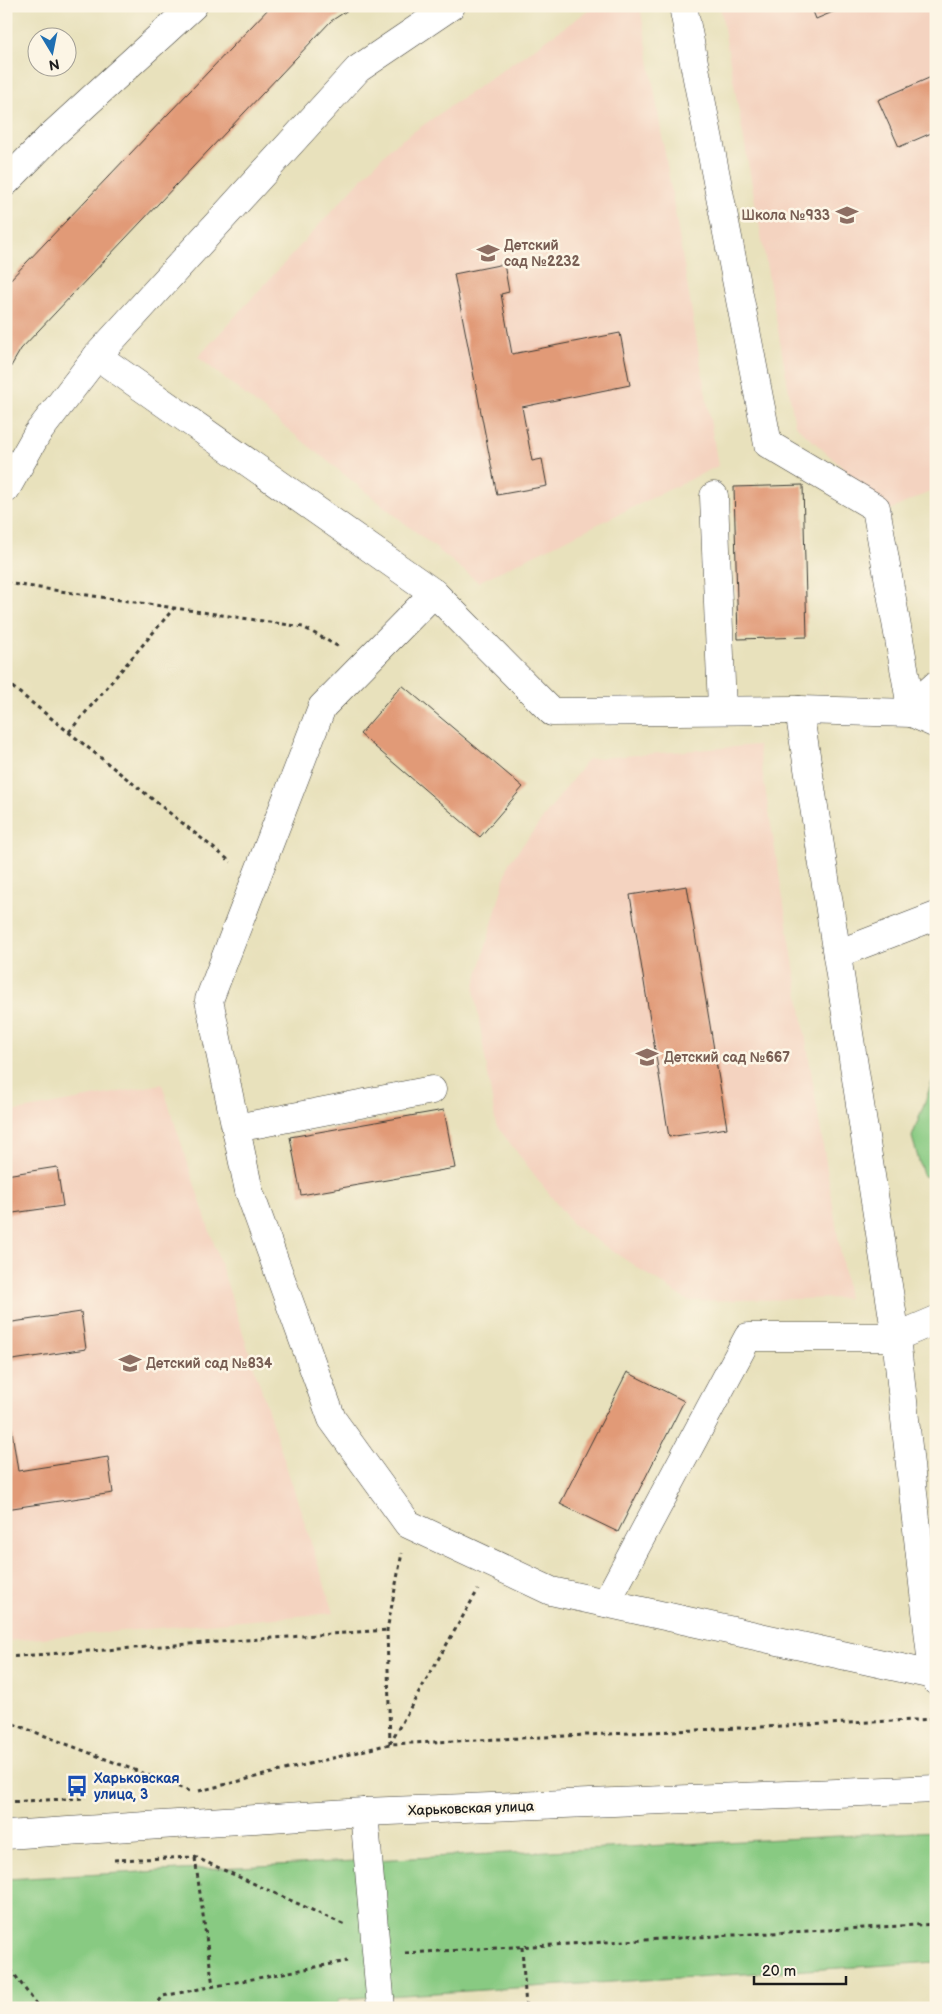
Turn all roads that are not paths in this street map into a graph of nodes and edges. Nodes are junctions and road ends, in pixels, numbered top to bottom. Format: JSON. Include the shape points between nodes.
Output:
{"nodes":[{"id":1,"x":193,"y":6,"type":"edge"},
{"id":2,"x":451,"y":6,"type":"edge"},
{"id":3,"x":682,"y":6,"type":"edge"},
{"id":4,"x":6,"y":182,"type":"edge"},
{"id":5,"x":97,"y":356,"type":"junction"},
{"id":6,"x":6,"y":489,"type":"edge"},
{"id":7,"x":714,"y":496,"type":"dead end"},
{"id":8,"x":434,"y":593,"type":"junction"},
{"id":9,"x":936,"y":685,"type":"edge"},
{"id":10,"x":722,"y":710,"type":"junction"},
{"id":11,"x":799,"y":710,"type":"junction"},
{"id":12,"x":920,"y":715,"type":"edge"},
{"id":13,"x":936,"y":916,"type":"edge"},
{"id":14,"x":837,"y":954,"type":"junction"},
{"id":15,"x":432,"y":1090,"type":"dead end"},
{"id":16,"x":236,"y":1128,"type":"junction"},
{"id":17,"x":936,"y":1320,"type":"edge"},
{"id":18,"x":896,"y":1337,"type":"junction"},
{"id":19,"x":606,"y":1603,"type":"junction"},
{"id":20,"x":934,"y":1678,"type":"edge"},
{"id":21,"x":936,"y":1789,"type":"edge"},
{"id":22,"x":364,"y":1812,"type":"junction"},
{"id":23,"x":6,"y":1835,"type":"edge"},
{"id":24,"x":381,"y":2008,"type":"edge"}],
"edges":[{"from":1,"to":4,"type":"street","via":[[51,136]]},
{"from":2,"to":5,"type":"street","via":[[358,68]]},
{"from":3,"to":12,"type":"street","via":[[768,444],[876,508]]},
{"from":5,"to":6,"type":"street","via":[[37,434]]},
{"from":5,"to":8,"type":"street"},
{"from":7,"to":10,"type":"street"},
{"from":8,"to":10,"type":"street","via":[[552,712]]},
{"from":8,"to":16,"type":"street","via":[[322,707],[210,1000]]},
{"from":9,"to":12,"type":"street"},
{"from":10,"to":11,"type":"street"},
{"from":11,"to":12,"type":"street"},
{"from":11,"to":14,"type":"street"},
{"from":13,"to":14,"type":"street"},
{"from":14,"to":18,"type":"street"},
{"from":15,"to":16,"type":"street"},
{"from":16,"to":19,"type":"street","via":[[248,1191],[332,1419],[408,1524],[551,1591]]},
{"from":17,"to":18,"type":"street"},
{"from":18,"to":19,"type":"street","via":[[748,1337]]},
{"from":18,"to":20,"type":"street"},
{"from":19,"to":20,"type":"street"},
{"from":21,"to":22,"type":"street","name":"Харьковская улица"},
{"from":22,"to":23,"type":"street","name":"Харьковская улица"},
{"from":22,"to":24,"type":"street"}]}
